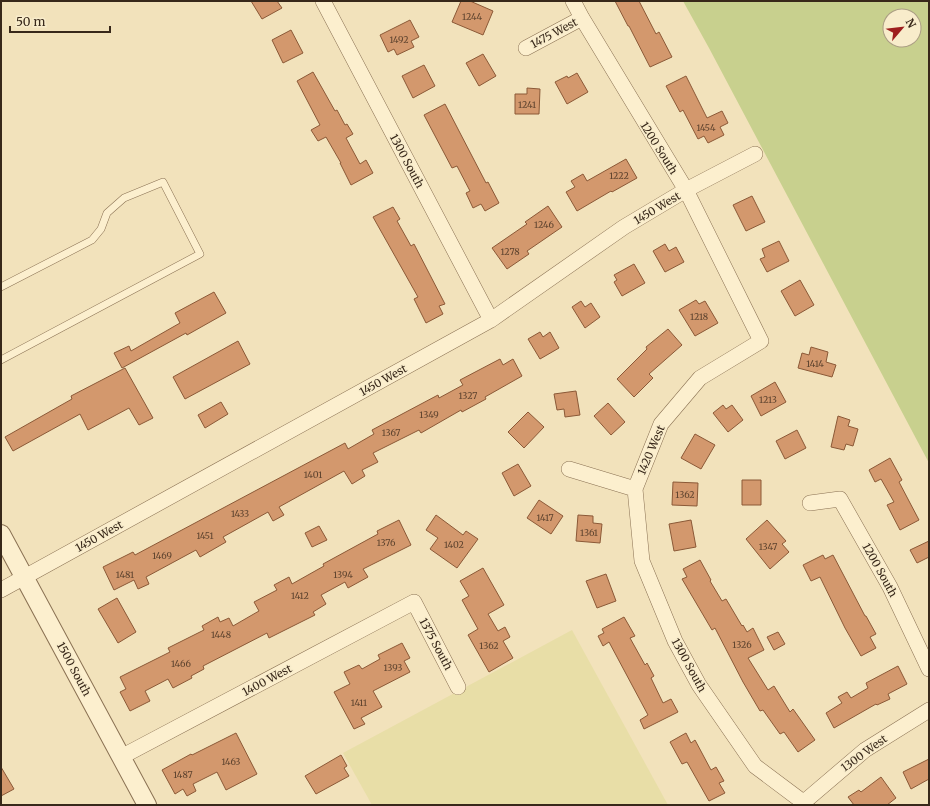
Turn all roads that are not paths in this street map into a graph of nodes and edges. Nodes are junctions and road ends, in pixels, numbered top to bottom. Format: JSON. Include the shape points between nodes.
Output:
{"nodes":[{"id":1,"x":323,"y":1,"type":"edge"},
{"id":2,"x":573,"y":1,"type":"edge"},
{"id":3,"x":582,"y":18,"type":"junction"},
{"id":4,"x":526,"y":48,"type":"dead end"},
{"id":5,"x":755,"y":154,"type":"dead end"},
{"id":6,"x":686,"y":190,"type":"junction"},
{"id":7,"x":1,"y":287,"type":"edge"},
{"id":8,"x":491,"y":320,"type":"junction"},
{"id":9,"x":761,"y":341,"type":"joint"},
{"id":10,"x":1,"y":360,"type":"edge"},
{"id":11,"x":569,"y":469,"type":"dead end"},
{"id":12,"x":635,"y":489,"type":"junction"},
{"id":13,"x":810,"y":503,"type":"dead end"},
{"id":14,"x":1,"y":534,"type":"edge"},
{"id":15,"x":24,"y":577,"type":"junction"},
{"id":16,"x":1,"y":590,"type":"edge"},
{"id":17,"x":414,"y":602,"type":"joint"},
{"id":18,"x":929,"y":670,"type":"edge"},
{"id":19,"x":458,"y":687,"type":"dead end"},
{"id":20,"x":929,"y":710,"type":"edge"},
{"id":21,"x":121,"y":757,"type":"junction"},
{"id":22,"x":805,"y":803,"type":"edge"},
{"id":23,"x":147,"y":805,"type":"edge"}],
"edges":[{"from":1,"to":8,"type":"street","name":"1300 South"},
{"from":2,"to":3,"type":"street","name":"1200 South"},
{"from":3,"to":4,"type":"street","name":"1475 West"},
{"from":3,"to":6,"type":"street","name":"1200 South"},
{"from":5,"to":6,"type":"street","name":"1450 West"},
{"from":6,"to":8,"type":"street","name":"1450 West","via":[[624,227]]},
{"from":6,"to":9,"type":"street","name":"1200 South"},
{"from":7,"to":10,"type":"lane","via":[[92,240],[101,229],[108,213],[124,198],[163,182],[200,254]]},
{"from":8,"to":15,"type":"street","name":"1450 West"},
{"from":9,"to":12,"type":"street","name":"1420 West","via":[[700,378],[661,424]]},
{"from":11,"to":12,"type":"street","name":"1420 West"},
{"from":12,"to":22,"type":"street","name":"1300 South","via":[[642,561],[675,641],[700,685],[755,766]]},
{"from":13,"to":18,"type":"street","name":"1200 South","via":[[840,499],[890,587]]},
{"from":14,"to":15,"type":"street","name":"1500 South"},
{"from":15,"to":16,"type":"street","name":"1450 West"},
{"from":15,"to":21,"type":"street","name":"1500 South"},
{"from":17,"to":19,"type":"street","name":"1375 South"},
{"from":17,"to":21,"type":"street","name":"1400 West"},
{"from":20,"to":22,"type":"street","name":"1300 West","via":[[865,750]]},
{"from":21,"to":23,"type":"street","name":"1500 South"}]}
